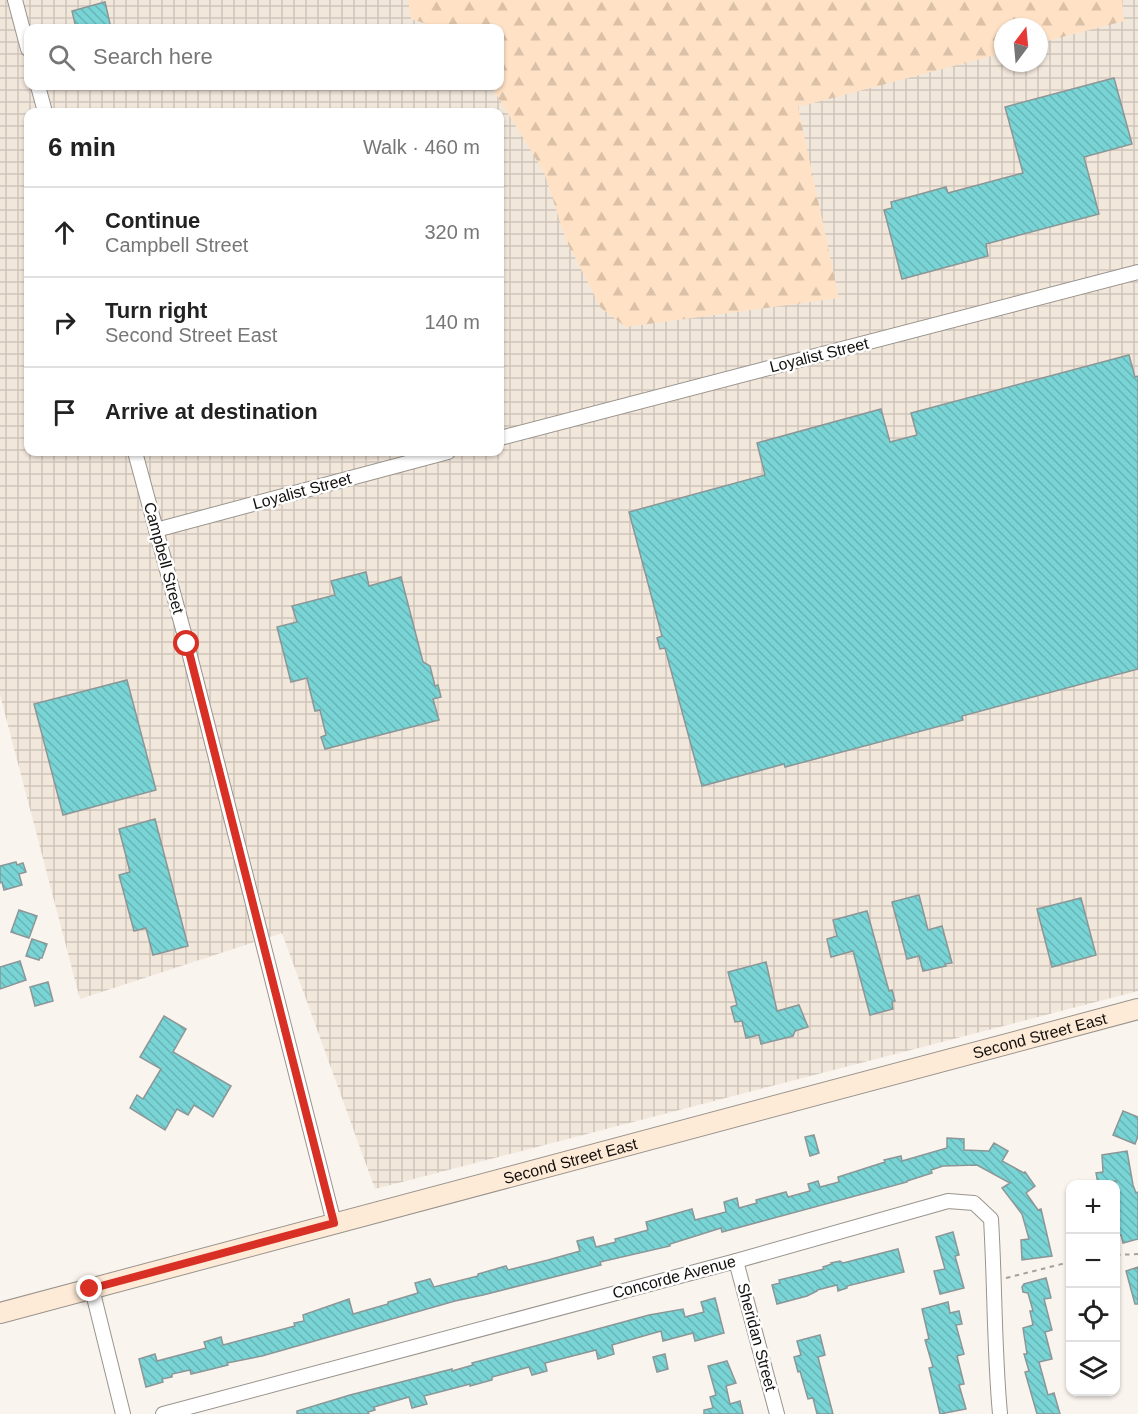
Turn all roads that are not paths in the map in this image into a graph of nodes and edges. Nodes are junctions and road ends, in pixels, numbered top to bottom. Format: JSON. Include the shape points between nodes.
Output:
{"nodes":[{"id":1,"x":15,"y":0,"type":"edge"},
{"id":2,"x":24,"y":34,"type":"edge"},
{"id":3,"x":39,"y":90,"type":"edge"},
{"id":4,"x":44,"y":108,"type":"edge"},
{"id":5,"x":1138,"y":272,"type":"edge"},
{"id":6,"x":504,"y":437,"type":"edge"},
{"id":7,"x":136,"y":456,"type":"edge"},
{"id":8,"x":433,"y":456,"type":"edge"},
{"id":9,"x":156,"y":530,"type":"junction"},
{"id":10,"x":1138,"y":1009,"type":"edge"},
{"id":11,"x":334,"y":1223,"type":"junction"},
{"id":12,"x":736,"y":1261,"type":"junction"},
{"id":13,"x":92,"y":1289,"type":"junction"},
{"id":14,"x":0,"y":1313,"type":"edge"},
{"id":15,"x":123,"y":1414,"type":"edge"},
{"id":16,"x":163,"y":1414,"type":"edge"},
{"id":17,"x":777,"y":1414,"type":"edge"},
{"id":18,"x":1000,"y":1414,"type":"edge"}],
"edges":[{"from":1,"to":2,"type":"street"},
{"from":3,"to":4,"type":"street"},
{"from":5,"to":6,"type":"street","name":"Loyalist Street"},
{"from":7,"to":9,"type":"street","name":"Campbell Street"},
{"from":8,"to":9,"type":"street","name":"Loyalist Street"},
{"from":9,"to":11,"type":"street","name":"Campbell Street"},
{"from":10,"to":11,"type":"main road","name":"Second Street East"},
{"from":11,"to":13,"type":"main road","name":"Second Street East"},
{"from":12,"to":16,"type":"street","name":"Concorde Avenue"},
{"from":12,"to":17,"type":"street","name":"Sheridan Street"},
{"from":12,"to":18,"type":"street","name":"Concorde Avenue","via":[[948,1201],[974,1203],[991,1219]]},
{"from":13,"to":14,"type":"main road","name":"Second Street East"},
{"from":13,"to":15,"type":"street"}]}
